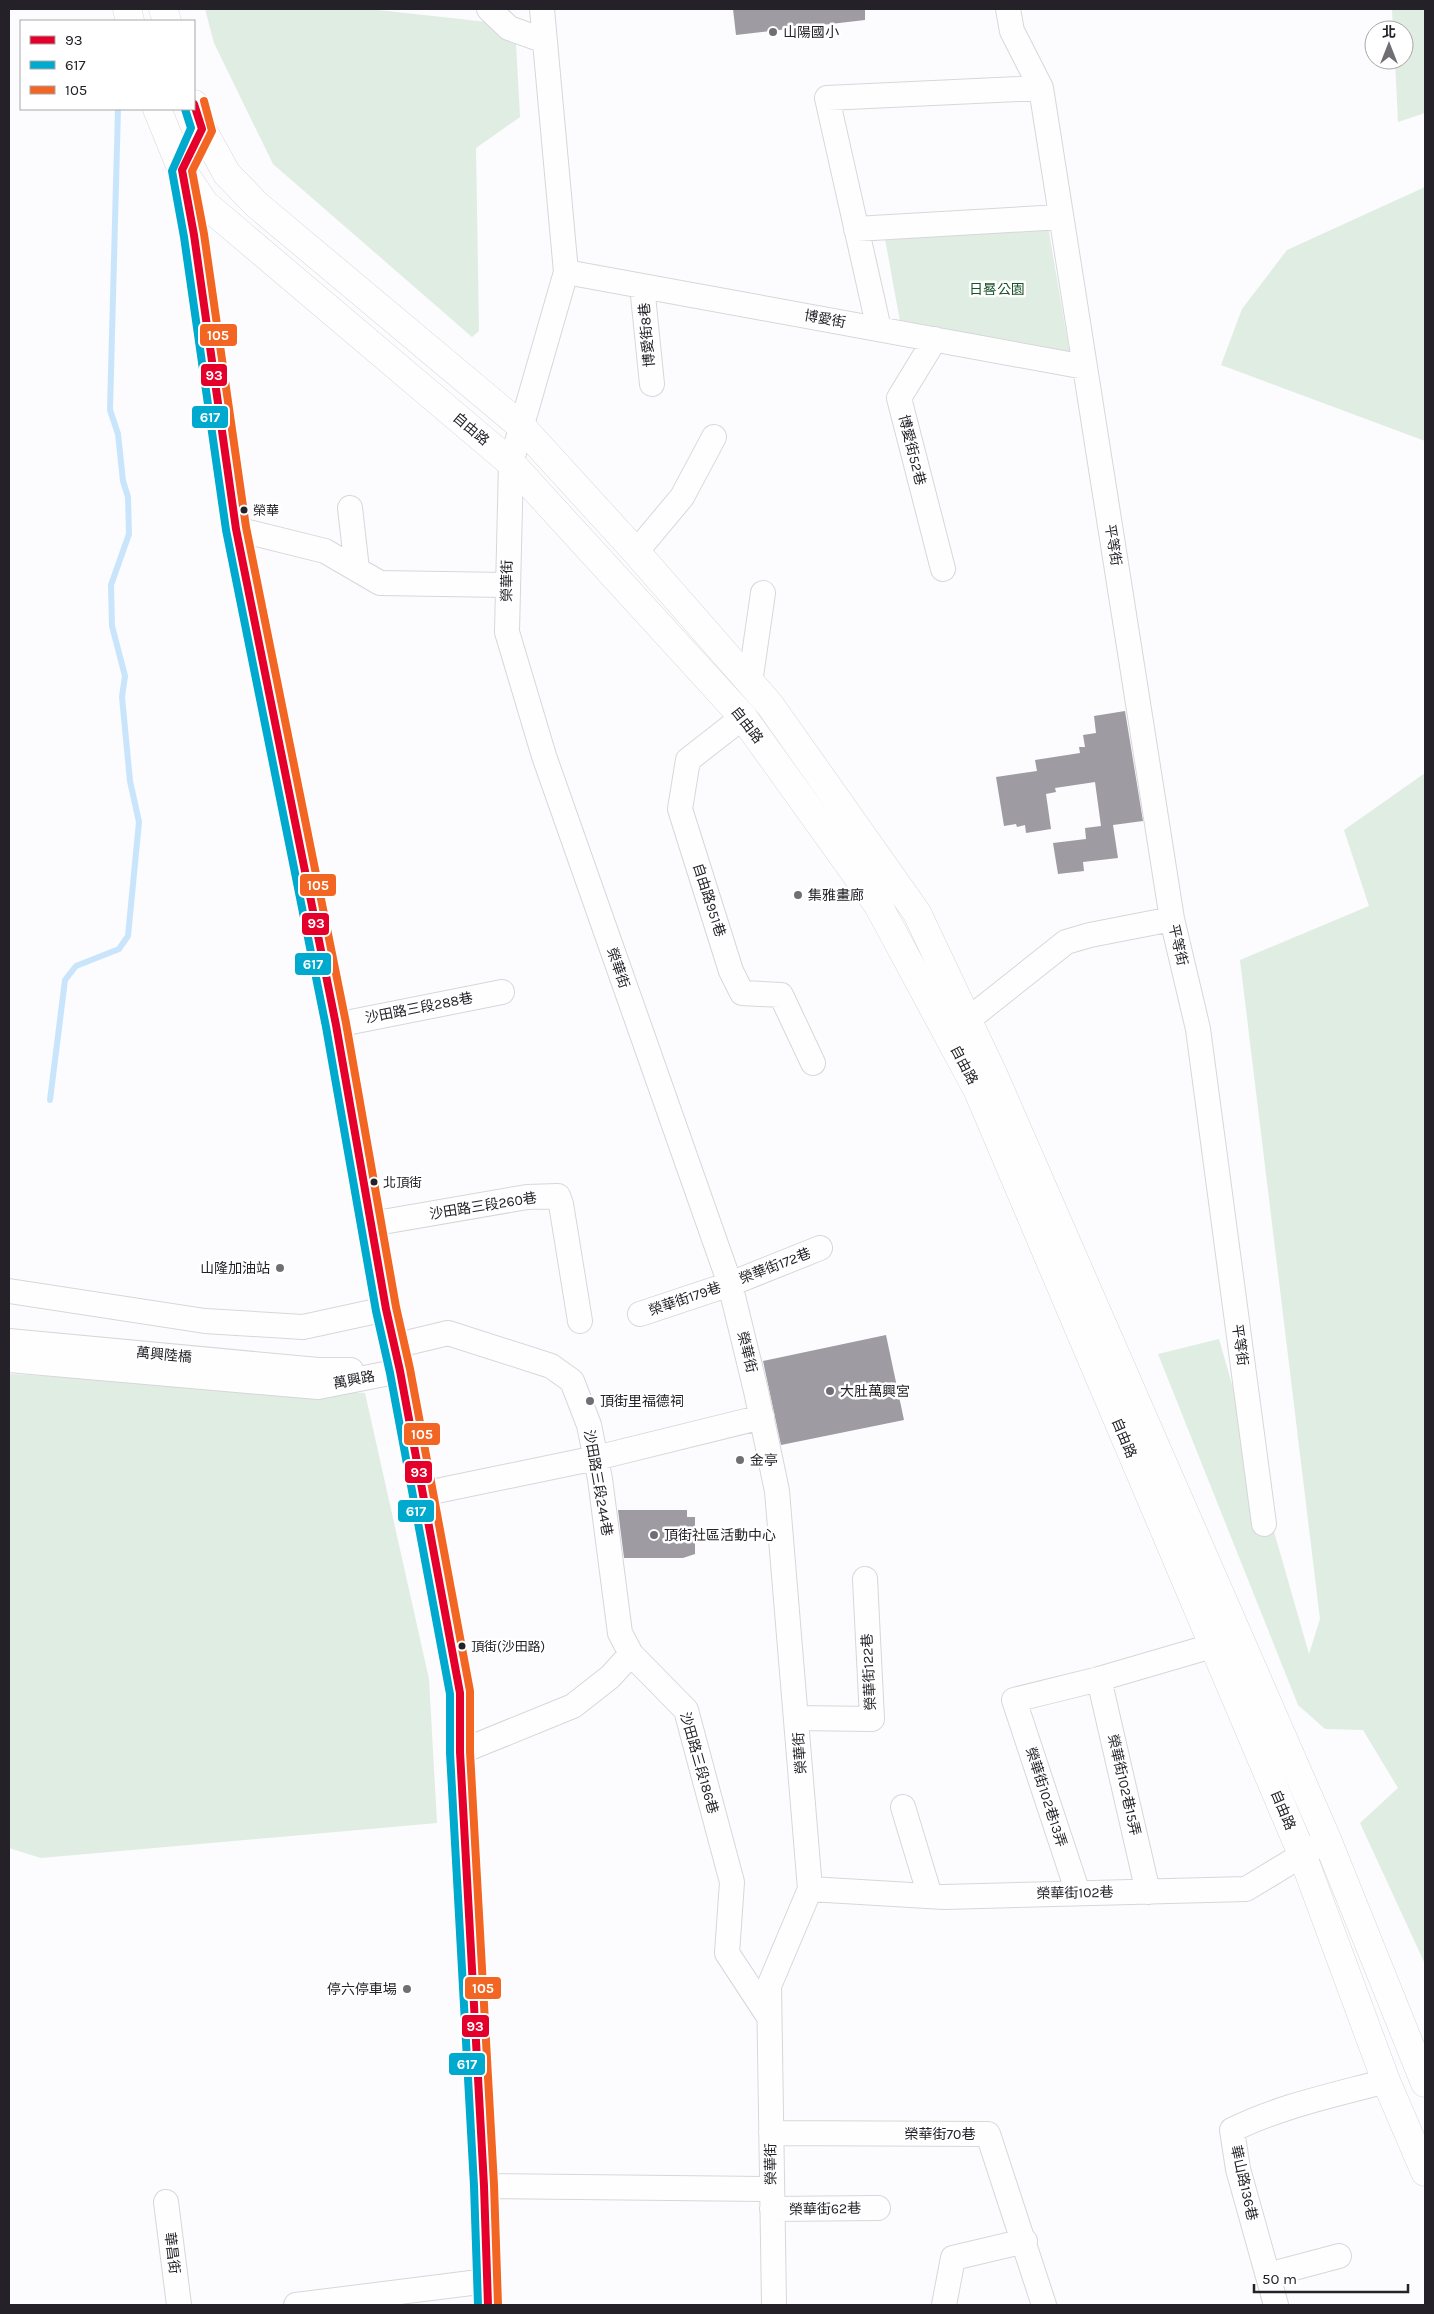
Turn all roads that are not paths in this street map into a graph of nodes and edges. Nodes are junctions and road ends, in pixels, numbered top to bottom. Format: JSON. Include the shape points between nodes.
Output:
{"nodes":[{"id":1,"x":490,"y":9,"type":"edge"},
{"id":2,"x":542,"y":9,"type":"edge"},
{"id":3,"x":1008,"y":9,"type":"edge"},
{"id":4,"x":545,"y":42,"type":"junction"},
{"id":5,"x":1041,"y":88,"type":"junction"},
{"id":6,"x":157,"y":110,"type":"edge"},
{"id":7,"x":198,"y":116,"type":"edge"},
{"id":8,"x":182,"y":170,"type":"junction"},
{"id":9,"x":1061,"y":217,"type":"junction"},
{"id":10,"x":856,"y":230,"type":"junction"},
{"id":11,"x":566,"y":272,"type":"junction"},
{"id":12,"x":642,"y":286,"type":"junction"},
{"id":13,"x":879,"y":329,"type":"junction"},
{"id":14,"x":935,"y":339,"type":"junction"},
{"id":15,"x":1084,"y":367,"type":"junction"},
{"id":16,"x":652,"y":384,"type":"dead end"},
{"id":17,"x":521,"y":426,"type":"junction"},
{"id":18,"x":714,"y":437,"type":"dead end"},
{"id":19,"x":511,"y":463,"type":"junction"},
{"id":20,"x":350,"y":508,"type":"dead end"},
{"id":21,"x":236,"y":529,"type":"junction"},
{"id":22,"x":636,"y":552,"type":"junction"},
{"id":23,"x":357,"y":569,"type":"junction"},
{"id":24,"x":943,"y":569,"type":"dead end"},
{"id":25,"x":506,"y":585,"type":"junction"},
{"id":26,"x":763,"y":593,"type":"dead end"},
{"id":27,"x":750,"y":683,"type":"junction"},
{"id":28,"x":743,"y":717,"type":"junction"},
{"id":29,"x":795,"y":740,"type":"junction"},
{"id":30,"x":770,"y":755,"type":"junction"},
{"id":31,"x":1172,"y":919,"type":"junction"},
{"id":32,"x":502,"y":992,"type":"dead end"},
{"id":33,"x":969,"y":1019,"type":"junction"},
{"id":34,"x":336,"y":1024,"type":"junction"},
{"id":35,"x":813,"y":1063,"type":"dead end"},
{"id":36,"x":371,"y":1224,"type":"junction"},
{"id":37,"x":820,"y":1248,"type":"dead end"},
{"id":38,"x":730,"y":1284,"type":"junction"},
{"id":39,"x":9,"y":1291,"type":"edge"},
{"id":40,"x":386,"y":1309,"type":"junction"},
{"id":41,"x":640,"y":1314,"type":"dead end"},
{"id":42,"x":580,"y":1321,"type":"dead end"},
{"id":43,"x":9,"y":1341,"type":"edge"},
{"id":44,"x":394,"y":1346,"type":"junction"},
{"id":45,"x":9,"y":1360,"type":"edge"},
{"id":46,"x":400,"y":1370,"type":"junction"},
{"id":47,"x":318,"y":1378,"type":"junction"},
{"id":48,"x":762,"y":1417,"type":"junction"},
{"id":49,"x":596,"y":1458,"type":"junction"},
{"id":50,"x":422,"y":1494,"type":"junction"},
{"id":51,"x":1264,"y":1524,"type":"dead end"},
{"id":52,"x":865,"y":1579,"type":"dead end"},
{"id":53,"x":1212,"y":1646,"type":"junction"},
{"id":54,"x":631,"y":1654,"type":"junction"},
{"id":55,"x":1099,"y":1679,"type":"junction"},
{"id":56,"x":797,"y":1718,"type":"junction"},
{"id":57,"x":460,"y":1752,"type":"junction"},
{"id":58,"x":903,"y":1807,"type":"dead end"},
{"id":59,"x":1327,"y":1840,"type":"junction"},
{"id":60,"x":1302,"y":1854,"type":"junction"},
{"id":61,"x":810,"y":1889,"type":"junction"},
{"id":62,"x":1148,"y":1892,"type":"junction"},
{"id":63,"x":1078,"y":1893,"type":"junction"},
{"id":64,"x":930,"y":1896,"type":"junction"},
{"id":65,"x":769,"y":2017,"type":"junction"},
{"id":66,"x":1386,"y":2081,"type":"junction"},
{"id":67,"x":1425,"y":2083,"type":"edge"},
{"id":68,"x":771,"y":2133,"type":"junction"},
{"id":69,"x":1425,"y":2172,"type":"edge"},
{"id":70,"x":484,"y":2186,"type":"junction"},
{"id":71,"x":772,"y":2199,"type":"junction"},
{"id":72,"x":166,"y":2202,"type":"dead end"},
{"id":73,"x":878,"y":2208,"type":"dead end"},
{"id":74,"x":1025,"y":2241,"type":"junction"},
{"id":75,"x":1339,"y":2256,"type":"dead end"},
{"id":76,"x":1268,"y":2276,"type":"junction"},
{"id":77,"x":487,"y":2280,"type":"junction"},
{"id":78,"x":356,"y":2301,"type":"edge"},
{"id":79,"x":179,"y":2305,"type":"edge"},
{"id":80,"x":296,"y":2305,"type":"edge"},
{"id":81,"x":488,"y":2305,"type":"edge"},
{"id":82,"x":774,"y":2305,"type":"edge"},
{"id":83,"x":944,"y":2305,"type":"edge"},
{"id":84,"x":1044,"y":2305,"type":"edge"},
{"id":85,"x":1276,"y":2305,"type":"edge"}],
"edges":[{"from":1,"to":4,"type":"street","via":[[509,28]]},
{"from":2,"to":4,"type":"street"},
{"from":3,"to":5,"type":"street","name":"平等街","via":[[1012,31]]},
{"from":4,"to":11,"type":"street"},
{"from":5,"to":9,"type":"street","name":"平等街"},
{"from":5,"to":10,"type":"street","via":[[826,98]]},
{"from":6,"to":8,"type":"main road","name":"自由路"},
{"from":7,"to":8,"type":"street"},
{"from":7,"to":17,"type":"main road","name":"自由路","via":[[227,174],[257,205]]},
{"from":8,"to":19,"type":"main road","name":"自由路","via":[[205,204]]},
{"from":8,"to":21,"type":"street"},
{"from":9,"to":10,"type":"street"},
{"from":9,"to":15,"type":"street","name":"平等街"},
{"from":10,"to":13,"type":"street"},
{"from":11,"to":12,"type":"street","name":"博愛街"},
{"from":11,"to":17,"type":"street","name":"榮華街"},
{"from":12,"to":13,"type":"street","name":"博愛街"},
{"from":12,"to":16,"type":"street","name":"博愛街8巷"},
{"from":13,"to":14,"type":"street","name":"博愛街"},
{"from":14,"to":15,"type":"street","name":"博愛街"},
{"from":14,"to":24,"type":"street","name":"博愛街52巷","via":[[899,398]]},
{"from":15,"to":31,"type":"street","name":"平等街"},
{"from":17,"to":19,"type":"street","name":"榮華街"},
{"from":17,"to":22,"type":"main road","name":"自由路"},
{"from":18,"to":22,"type":"street","via":[[682,497]]},
{"from":19,"to":25,"type":"street","name":"榮華街"},
{"from":19,"to":28,"type":"main road","name":"自由路"},
{"from":20,"to":23,"type":"street"},
{"from":21,"to":23,"type":"street","via":[[325,551]]},
{"from":21,"to":34,"type":"street"},
{"from":22,"to":27,"type":"main road","name":"自由路"},
{"from":23,"to":25,"type":"street","via":[[380,583]]},
{"from":25,"to":38,"type":"street","name":"榮華街","via":[[507,632],[544,756]]},
{"from":26,"to":27,"type":"street"},
{"from":27,"to":29,"type":"main road","name":"自由路"},
{"from":28,"to":30,"type":"main road","name":"自由路"},
{"from":28,"to":35,"type":"street","name":"自由路951巷","via":[[688,760],[680,809],[731,971],[742,993],[781,994]]},
{"from":29,"to":30,"type":"main road"},
{"from":29,"to":33,"type":"main road","name":"自由路","via":[[917,913]]},
{"from":30,"to":53,"type":"main road","name":"自由路","via":[[878,905],[978,1091]]},
{"from":31,"to":33,"type":"street","via":[[1066,942]]},
{"from":31,"to":51,"type":"street","name":"平等街","via":[[1198,1029]]},
{"from":32,"to":34,"type":"street","name":"沙田路三段288巷"},
{"from":33,"to":59,"type":"main road","name":"自由路"},
{"from":34,"to":36,"type":"street"},
{"from":36,"to":40,"type":"street"},
{"from":36,"to":42,"type":"street","name":"沙田路三段260巷","via":[[527,1196],[558,1196]]},
{"from":37,"to":38,"type":"street","name":"榮華街172巷"},
{"from":38,"to":41,"type":"street","name":"榮華街179巷"},
{"from":38,"to":48,"type":"street","name":"榮華街"},
{"from":39,"to":40,"type":"street","via":[[205,1321],[303,1326]]},
{"from":40,"to":44,"type":"street"},
{"from":43,"to":47,"type":"street","name":"萬興陸橋"},
{"from":44,"to":46,"type":"street"},
{"from":44,"to":49,"type":"street","name":"沙田路三段244巷","via":[[448,1333],[551,1366],[572,1382],[589,1426]]},
{"from":45,"to":47,"type":"street","name":"萬興陸橋"},
{"from":46,"to":47,"type":"street","name":"萬興路"},
{"from":46,"to":50,"type":"street"},
{"from":48,"to":49,"type":"street"},
{"from":48,"to":56,"type":"street","name":"榮華街","via":[[777,1491]]},
{"from":49,"to":50,"type":"street"},
{"from":49,"to":54,"type":"street","name":"沙田路三段244巷","via":[[620,1633]]},
{"from":50,"to":57,"type":"street","via":[[460,1693]]},
{"from":52,"to":56,"type":"street","name":"榮華街122巷","via":[[872,1719]]},
{"from":53,"to":55,"type":"street"},
{"from":53,"to":60,"type":"main road","name":"自由路"},
{"from":54,"to":57,"type":"street","via":[[610,1677],[573,1706]]},
{"from":54,"to":65,"type":"street","name":"沙田路三段186巷","via":[[686,1710],[732,1882],[727,1953]]},
{"from":55,"to":62,"type":"street","name":"榮華街102巷15弄"},
{"from":55,"to":63,"type":"street","name":"榮華街102巷13弄","via":[[1014,1700]]},
{"from":56,"to":61,"type":"street","name":"榮華街"},
{"from":57,"to":70,"type":"street"},
{"from":58,"to":64,"type":"street"},
{"from":59,"to":60,"type":"street","name":"榮華街102巷"},
{"from":59,"to":67,"type":"main road","name":"自由路"},
{"from":60,"to":62,"type":"street","name":"榮華街102巷","via":[[1246,1889]]},
{"from":60,"to":66,"type":"main road","name":"自由路"},
{"from":61,"to":64,"type":"street","name":"榮華街102巷"},
{"from":61,"to":65,"type":"street","name":"榮華街","via":[[769,1986]]},
{"from":62,"to":63,"type":"street","name":"榮華街102巷"},
{"from":63,"to":64,"type":"street","name":"榮華街102巷"},
{"from":65,"to":68,"type":"street","name":"榮華街"},
{"from":66,"to":69,"type":"main road","name":"自由路"},
{"from":66,"to":76,"type":"street","name":"華山路136巷","via":[[1277,2111],[1232,2130],[1238,2169]]},
{"from":68,"to":71,"type":"street","name":"榮華街"},
{"from":68,"to":74,"type":"street","name":"榮華街70巷","via":[[988,2134]]},
{"from":70,"to":71,"type":"street","name":"榮華街62巷"},
{"from":70,"to":77,"type":"street"},
{"from":71,"to":73,"type":"street","name":"榮華街62巷"},
{"from":71,"to":82,"type":"street","name":"榮華街"},
{"from":72,"to":79,"type":"street","name":"華昌街"},
{"from":74,"to":83,"type":"street","via":[[953,2258]]},
{"from":74,"to":84,"type":"street","name":"榮華街70巷"},
{"from":75,"to":76,"type":"street"},
{"from":76,"to":85,"type":"street","name":"華山路136巷"},
{"from":77,"to":78,"type":"street"},
{"from":77,"to":81,"type":"street"},
{"from":78,"to":80,"type":"street"}]}
